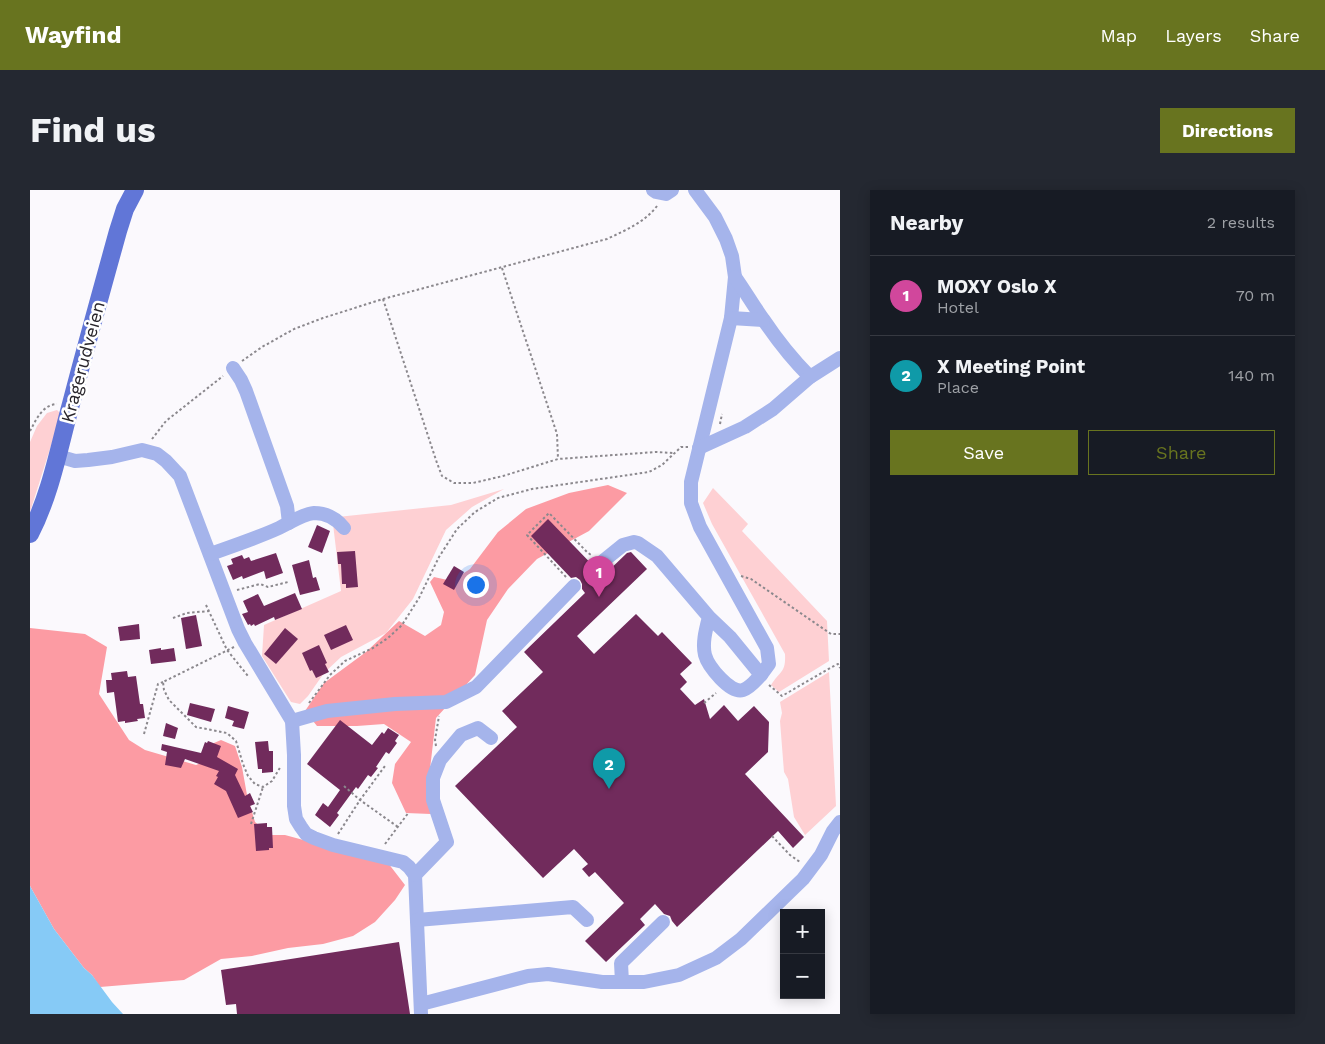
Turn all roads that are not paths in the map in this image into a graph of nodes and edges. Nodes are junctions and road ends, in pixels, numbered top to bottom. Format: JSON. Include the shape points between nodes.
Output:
{"nodes":[{"id":1,"x":135,"y":190,"type":"edge"},
{"id":2,"x":695,"y":190,"type":"edge"},
{"id":3,"x":735,"y":277,"type":"junction"},
{"id":4,"x":731,"y":318,"type":"junction"},
{"id":5,"x":763,"y":320,"type":"junction"},
{"id":6,"x":840,"y":358,"type":"edge"},
{"id":7,"x":233,"y":368,"type":"road end"},
{"id":8,"x":810,"y":377,"type":"junction"},
{"id":9,"x":699,"y":448,"type":"junction"},
{"id":10,"x":58,"y":456,"type":"junction"},
{"id":11,"x":289,"y":523,"type":"junction"},
{"id":12,"x":344,"y":528,"type":"dead end"},
{"id":13,"x":30,"y":534,"type":"edge"},
{"id":14,"x":210,"y":554,"type":"junction"},
{"id":15,"x":602,"y":562,"type":"road end"},
{"id":16,"x":574,"y":586,"type":"road end"},
{"id":17,"x":710,"y":617,"type":"junction"},
{"id":18,"x":761,"y":675,"type":"junction"},
{"id":19,"x":290,"y":718,"type":"junction"},
{"id":20,"x":491,"y":738,"type":"dead end"},
{"id":21,"x":840,"y":822,"type":"edge"},
{"id":22,"x":415,"y":875,"type":"junction"},
{"id":23,"x":417,"y":920,"type":"junction"},
{"id":24,"x":587,"y":920,"type":"dead end"},
{"id":25,"x":663,"y":922,"type":"dead end"},
{"id":26,"x":622,"y":982,"type":"junction"},
{"id":27,"x":421,"y":1009,"type":"edge"}],
"edges":[{"from":1,"to":10,"type":"main road","name":"Kragerudveien","via":[[118,231]]},
{"from":2,"to":3,"type":"street","via":[[726,239]]},
{"from":3,"to":4,"type":"street"},
{"from":3,"to":5,"type":"street"},
{"from":4,"to":5,"type":"street"},
{"from":4,"to":9,"type":"street"},
{"from":5,"to":8,"type":"street"},
{"from":6,"to":8,"type":"street"},
{"from":7,"to":11,"type":"street","via":[[246,392],[287,506]]},
{"from":8,"to":9,"type":"street","via":[[773,409],[745,427]]},
{"from":9,"to":18,"type":"street","via":[[690,482],[691,503],[700,527],[767,648],[769,664]]},
{"from":10,"to":13,"type":"main road","name":"Kragerudveien"},
{"from":10,"to":14,"type":"street","via":[[88,460],[142,450],[157,454],[180,476]]},
{"from":11,"to":12,"type":"street","via":[[305,515],[321,514],[332,516]]},
{"from":11,"to":14,"type":"street"},
{"from":14,"to":19,"type":"street","via":[[238,629]]},
{"from":15,"to":17,"type":"street","via":[[623,545],[638,543],[657,556]]},
{"from":16,"to":19,"type":"street","via":[[476,686],[446,702],[327,710]]},
{"from":17,"to":18,"type":"street"},
{"from":17,"to":18,"type":"street","via":[[704,635],[704,654],[709,665],[734,690],[747,688]]},
{"from":19,"to":22,"type":"street","via":[[294,806],[296,819],[306,834],[402,862]]},
{"from":20,"to":22,"type":"street","via":[[478,728],[461,736],[440,760],[433,778],[433,800],[447,842]]},
{"from":21,"to":26,"type":"street","via":[[803,879],[741,939],[716,958],[679,975],[644,982]]},
{"from":22,"to":23,"type":"street"},
{"from":23,"to":24,"type":"street","via":[[572,907]]},
{"from":23,"to":27,"type":"street"},
{"from":25,"to":26,"type":"street","via":[[621,963]]},
{"from":26,"to":27,"type":"street","via":[[548,974],[528,976]]}]}
